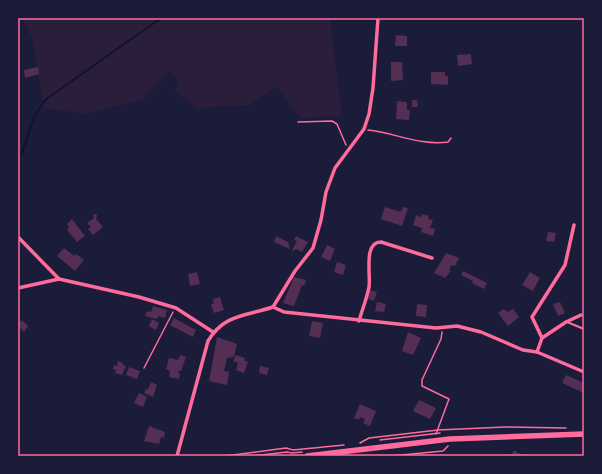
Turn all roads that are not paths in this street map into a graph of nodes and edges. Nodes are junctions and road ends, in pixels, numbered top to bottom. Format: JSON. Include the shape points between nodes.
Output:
{"nodes":[{"id":1,"x":378,"y":18,"type":"edge"},
{"id":2,"x":574,"y":225,"type":"dead end"},
{"id":3,"x":18,"y":237,"type":"edge"},
{"id":4,"x":432,"y":258,"type":"dead end"},
{"id":5,"x":59,"y":279,"type":"junction"},
{"id":6,"x":18,"y":288,"type":"edge"},
{"id":7,"x":273,"y":307,"type":"junction"},
{"id":8,"x":581,"y":315,"type":"dead end"},
{"id":9,"x":359,"y":321,"type":"junction"},
{"id":10,"x":566,"y":322,"type":"junction"},
{"id":11,"x":584,"y":329,"type":"edge"},
{"id":12,"x":213,"y":332,"type":"junction"},
{"id":13,"x":542,"y":338,"type":"junction"},
{"id":14,"x":537,"y":352,"type":"junction"},
{"id":15,"x":584,"y":372,"type":"edge"},
{"id":16,"x":584,"y":434,"type":"edge"},
{"id":17,"x":177,"y":456,"type":"edge"},
{"id":18,"x":307,"y":456,"type":"edge"}],
"edges":[{"from":1,"to":7,"type":"street","via":[[374,88],[364,129],[335,168],[326,192],[314,248],[295,271]]},
{"from":2,"to":13,"type":"street","via":[[565,265],[532,317]]},
{"from":3,"to":5,"type":"street"},
{"from":4,"to":9,"type":"street","via":[[376,242],[372,246],[368,261],[369,286]]},
{"from":5,"to":6,"type":"street"},
{"from":5,"to":12,"type":"street","via":[[176,308]]},
{"from":7,"to":9,"type":"street","via":[[284,312]]},
{"from":7,"to":12,"type":"street","via":[[229,319]]},
{"from":8,"to":10,"type":"street"},
{"from":9,"to":14,"type":"street","via":[[436,328],[458,326],[481,332],[523,350]]},
{"from":10,"to":11,"type":"lane"},
{"from":10,"to":13,"type":"street"},
{"from":12,"to":17,"type":"street","via":[[206,348]]},
{"from":13,"to":14,"type":"street"},
{"from":14,"to":15,"type":"street"},
{"from":16,"to":18,"type":"main road","via":[[436,441]]}]}
